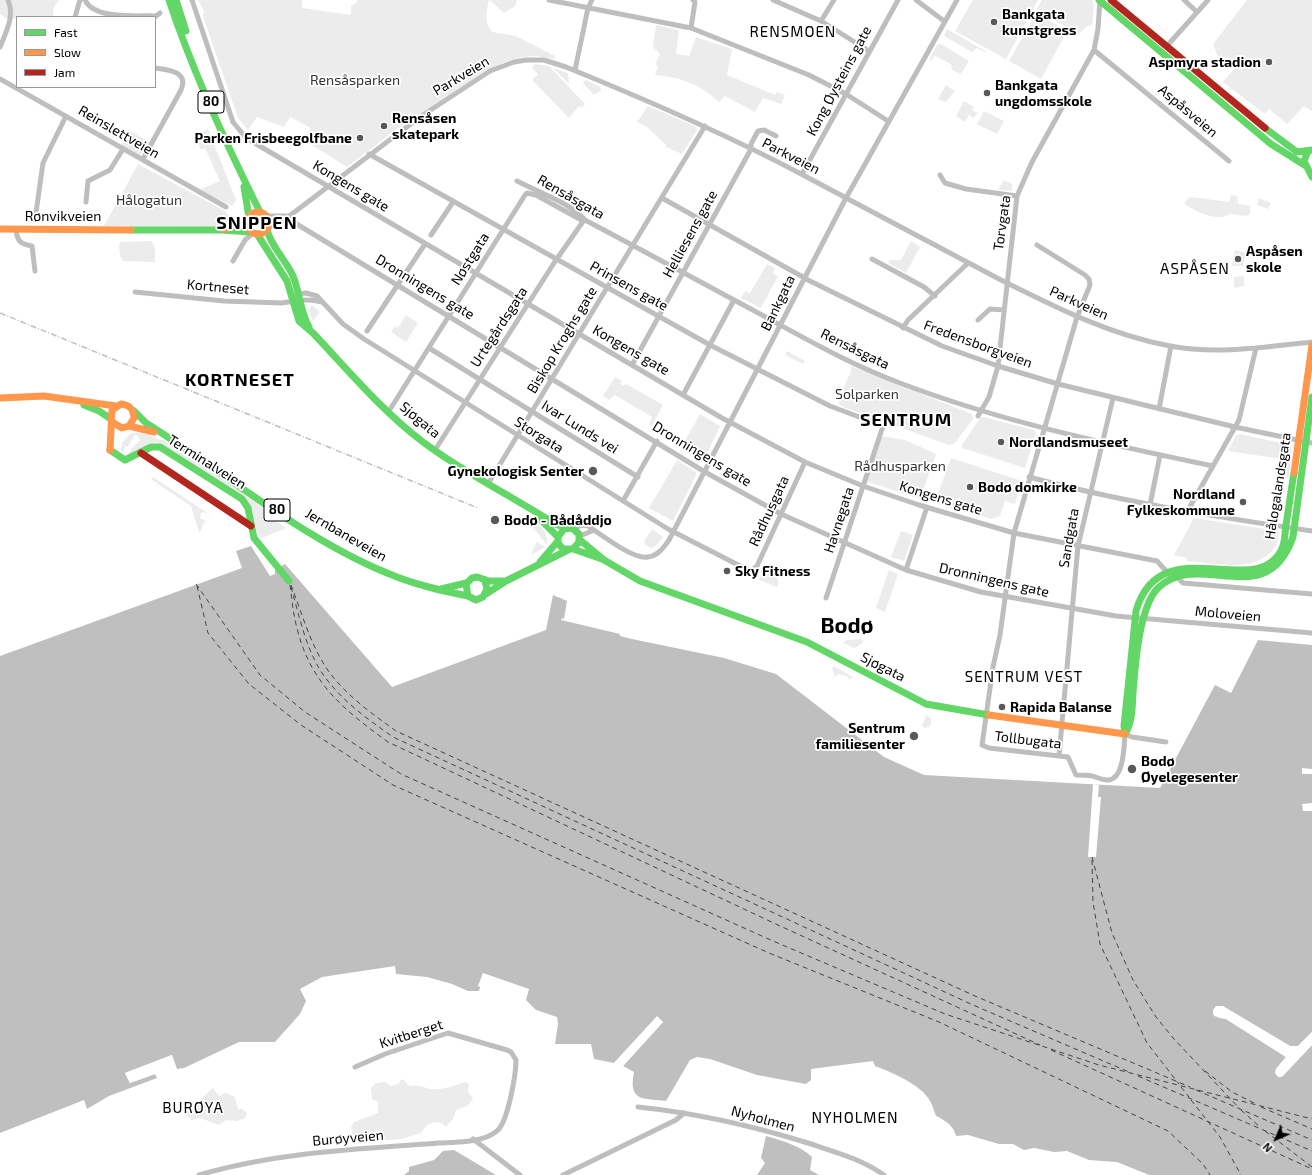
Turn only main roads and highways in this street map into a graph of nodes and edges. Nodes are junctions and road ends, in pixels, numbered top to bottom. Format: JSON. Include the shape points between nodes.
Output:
{"nodes":[{"id":1,"x":169,"y":0,"type":"edge"},
{"id":2,"x":176,"y":0,"type":"edge"},
{"id":3,"x":1100,"y":0,"type":"edge"},
{"id":4,"x":1110,"y":0,"type":"edge"},
{"id":5,"x":195,"y":63,"type":"junction"},
{"id":6,"x":1311,"y":150,"type":"edge"},
{"id":7,"x":1308,"y":167,"type":"edge"},
{"id":8,"x":241,"y":174,"type":"junction"},
{"id":9,"x":1312,"y":177,"type":"edge"},
{"id":10,"x":260,"y":212,"type":"junction"},
{"id":11,"x":248,"y":219,"type":"junction"},
{"id":12,"x":268,"y":228,"type":"junction"},
{"id":13,"x":0,"y":229,"type":"edge"},
{"id":14,"x":222,"y":230,"type":"junction"},
{"id":15,"x":254,"y":233,"type":"junction"},
{"id":16,"x":313,"y":333,"type":"junction"},
{"id":17,"x":1312,"y":344,"type":"edge"},
{"id":18,"x":1312,"y":397,"type":"edge"},
{"id":19,"x":0,"y":398,"type":"edge"},
{"id":20,"x":70,"y":401,"type":"junction"},
{"id":21,"x":116,"y":406,"type":"junction"},
{"id":22,"x":134,"y":411,"type":"junction"},
{"id":23,"x":112,"y":420,"type":"junction"},
{"id":24,"x":127,"y":427,"type":"junction"},
{"id":25,"x":170,"y":439,"type":"junction"},
{"id":26,"x":1309,"y":443,"type":"edge"},
{"id":27,"x":110,"y":450,"type":"junction"},
{"id":28,"x":141,"y":454,"type":"junction"},
{"id":29,"x":526,"y":506,"type":"junction"},
{"id":30,"x":251,"y":526,"type":"junction"},
{"id":31,"x":569,"y":528,"type":"junction"},
{"id":32,"x":1291,"y":528,"type":"junction"},
{"id":33,"x":580,"y":538,"type":"junction"},
{"id":34,"x":558,"y":539,"type":"junction"},
{"id":35,"x":571,"y":550,"type":"junction"},
{"id":36,"x":604,"y":560,"type":"junction"},
{"id":37,"x":537,"y":565,"type":"junction"},
{"id":38,"x":289,"y":581,"type":"dead end"},
{"id":39,"x":485,"y":581,"type":"junction"},
{"id":40,"x":506,"y":581,"type":"junction"},
{"id":41,"x":466,"y":583,"type":"junction"},
{"id":42,"x":436,"y":590,"type":"junction"},
{"id":43,"x":486,"y":594,"type":"junction"},
{"id":44,"x":468,"y":596,"type":"junction"},
{"id":45,"x":1138,"y":619,"type":"junction"},
{"id":46,"x":1125,"y":734,"type":"joint"}],
"edges":[{"from":1,"to":5,"type":"main road","number":"80","via":[[181,36]]},
{"from":2,"to":5,"type":"main road","number":"80"},
{"from":3,"to":7,"type":"main road","via":[[1267,140]]},
{"from":4,"to":6,"type":"main road","via":[[1280,141],[1297,152]]},
{"from":5,"to":8,"type":"main road","number":"80"},
{"from":6,"to":7,"type":"main road","via":[[1304,157]]},
{"from":7,"to":9,"type":"main road"},
{"from":8,"to":10,"type":"main road","number":"80"},
{"from":8,"to":11,"type":"main road","number":"80"},
{"from":10,"to":11,"type":"main road","via":[[254,213]]},
{"from":10,"to":12,"type":"main road","number":"80","via":[[267,216]]},
{"from":11,"to":14,"type":"main road","name":"Rønvikveien"},
{"from":11,"to":15,"type":"main road","number":"80","via":[[247,225]]},
{"from":12,"to":15,"type":"main road"},
{"from":12,"to":16,"type":"main road","name":"Sjøgata","number":"80","via":[[273,245],[292,275],[303,316]]},
{"from":13,"to":14,"type":"main road","name":"Rønvikveien"},
{"from":14,"to":15,"type":"main road","name":"Rønvikveien"},
{"from":15,"to":16,"type":"main road","name":"Sjøgata","number":"80","via":[[287,281],[299,321]]},
{"from":16,"to":29,"type":"main road","name":"Sjøgata","number":"80","via":[[412,433]]},
{"from":17,"to":32,"type":"main road","name":"Hålogalandsgata"},
{"from":18,"to":26,"type":"main road","name":"Hålogalandsgata"},
{"from":19,"to":20,"type":"main road","name":"Jernbaneveien","via":[[44,396]]},
{"from":20,"to":21,"type":"main road","name":"Jernbaneveien"},
{"from":20,"to":23,"type":"main road","name":"Jernbaneveien","via":[[99,411]]},
{"from":21,"to":22,"type":"main road","name":"Jernbaneveien","number":"80","via":[[127,405]]},
{"from":21,"to":23,"type":"main road","via":[[112,410]]},
{"from":22,"to":24,"type":"main road","via":[[134,418]]},
{"from":22,"to":25,"type":"main road","name":"Jernbaneveien","number":"80","via":[[143,421]]},
{"from":23,"to":24,"type":"main road","name":"Jernbaneveien","number":"80","via":[[118,427]]},
{"from":23,"to":27,"type":"main road"},
{"from":24,"to":25,"type":"main road","name":"Jernbaneveien","number":"80","via":[[146,429]]},
{"from":24,"to":27,"type":"main road"},
{"from":25,"to":42,"type":"main road","name":"Jernbaneveien","number":"80","via":[[319,537],[395,577]]},
{"from":26,"to":32,"type":"main road","name":"Hålogalandsgata"},
{"from":27,"to":28,"type":"main road","name":"Terminalveien","number":"80","via":[[125,460]]},
{"from":28,"to":30,"type":"main road","number":"80"},
{"from":28,"to":30,"type":"main road","name":"Terminalveien","number":"80","via":[[151,447],[164,448],[242,499],[250,511]]},
{"from":29,"to":31,"type":"main road","name":"Sjøgata","number":"80"},
{"from":29,"to":34,"type":"main road","name":"Sjøgata","number":"80"},
{"from":30,"to":38,"type":"main road","name":"Terminalveien","number":"80","via":[[254,538]]},
{"from":31,"to":33,"type":"main road","name":"Sjøgata","number":"80","via":[[577,531]]},
{"from":31,"to":34,"type":"main road","number":"80","via":[[562,530]]},
{"from":32,"to":45,"type":"main road","name":"Hålogalandsgata","via":[[1293,539],[1284,557],[1266,573],[1244,578],[1196,575],[1177,577],[1160,586],[1152,594]]},
{"from":32,"to":45,"type":"main road","name":"Hålogalandsgata","via":[[1281,550],[1272,561],[1259,569],[1241,571],[1184,568],[1167,572],[1152,582],[1145,591],[1137,605]]},
{"from":33,"to":35,"type":"main road","via":[[577,546]]},
{"from":33,"to":36,"type":"main road","name":"Sjøgata"},
{"from":34,"to":35,"type":"main road","name":"Sjøgata","number":"80","via":[[561,547]]},
{"from":34,"to":37,"type":"main road","name":"Jernbaneveien","number":"80","via":[[549,554]]},
{"from":35,"to":36,"type":"main road","name":"Sjøgata"},
{"from":35,"to":37,"type":"main road","name":"Jernbaneveien","number":"80"},
{"from":36,"to":46,"type":"main road","name":"Sjøgata","via":[[645,583],[807,642],[926,704]]},
{"from":37,"to":40,"type":"main road","name":"Jernbaneveien","number":"80"},
{"from":39,"to":40,"type":"main road","name":"Jernbaneveien","number":"80"},
{"from":39,"to":41,"type":"main road","name":"Jernbaneveien","number":"80","via":[[476,577]]},
{"from":39,"to":43,"type":"main road"},
{"from":40,"to":43,"type":"main road","name":"Jernbaneveien","number":"80"},
{"from":41,"to":42,"type":"main road","name":"Jernbaneveien","number":"80"},
{"from":41,"to":44,"type":"main road","via":[[465,590]]},
{"from":42,"to":44,"type":"main road","name":"Jernbaneveien","number":"80"},
{"from":43,"to":44,"type":"main road","name":"Jernbaneveien","number":"80","via":[[478,600]]},
{"from":45,"to":46,"type":"main road","name":"Hålogalandsgata","via":[[1130,727]]}]}
